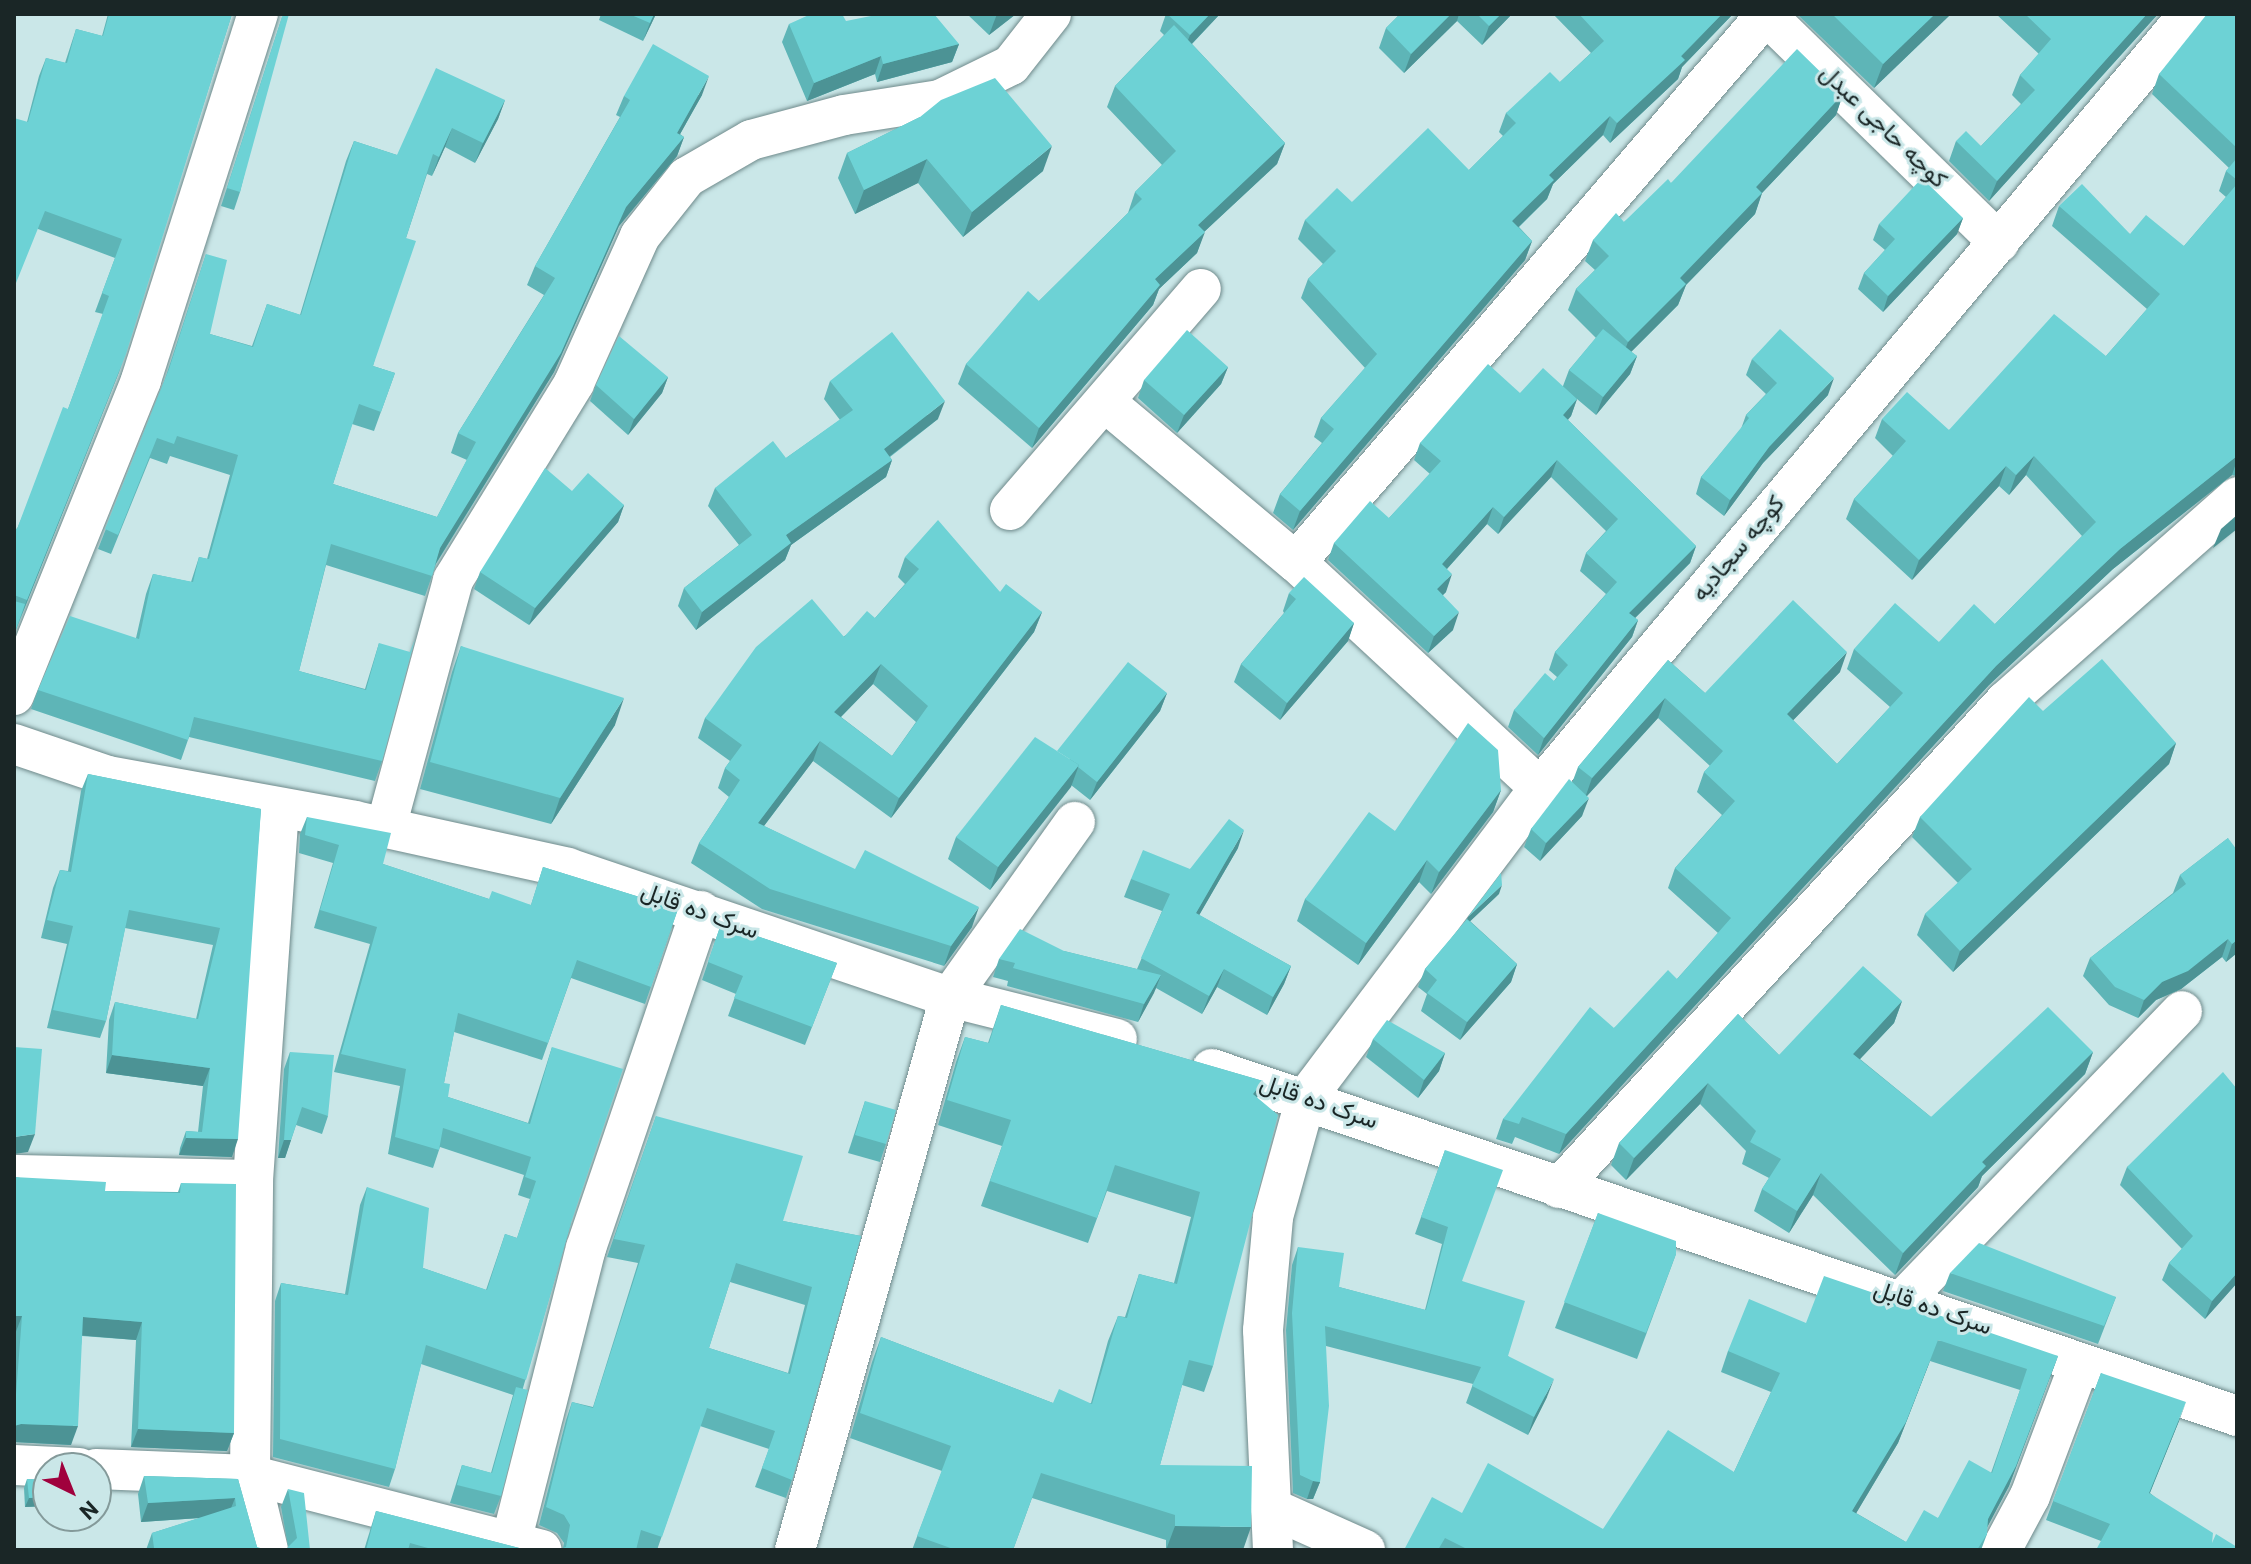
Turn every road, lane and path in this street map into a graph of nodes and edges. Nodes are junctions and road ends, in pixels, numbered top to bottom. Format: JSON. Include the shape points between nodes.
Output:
{"nodes":[{"id":1,"x":258,"y":14,"type":"edge"},
{"id":2,"x":1051,"y":14,"type":"edge"},
{"id":3,"x":1766,"y":14,"type":"edge"},
{"id":4,"x":2185,"y":15,"type":"edge"},
{"id":5,"x":1999,"y":242,"type":"junction"},
{"id":6,"x":1201,"y":289,"type":"dead end"},
{"id":7,"x":1105,"y":402,"type":"junction"},
{"id":8,"x":2237,"y":497,"type":"edge"},
{"id":9,"x":1010,"y":510,"type":"dead end"},
{"id":10,"x":1296,"y":562,"type":"junction"},
{"id":11,"x":14,"y":695,"type":"edge"},
{"id":12,"x":14,"y":744,"type":"edge"},
{"id":13,"x":1540,"y":788,"type":"junction"},
{"id":14,"x":279,"y":809,"type":"junction"},
{"id":15,"x":1075,"y":822,"type":"dead end"},
{"id":16,"x":386,"y":827,"type":"junction"},
{"id":17,"x":701,"y":911,"type":"junction"},
{"id":18,"x":950,"y":997,"type":"junction"},
{"id":19,"x":2182,"y":1011,"type":"dead end"},
{"id":20,"x":1306,"y":1098,"type":"junction"},
{"id":21,"x":14,"y":1175,"type":"edge"},
{"id":22,"x":253,"y":1180,"type":"junction"},
{"id":23,"x":1559,"y":1188,"type":"junction"},
{"id":24,"x":1904,"y":1299,"type":"junction"},
{"id":25,"x":2080,"y":1363,"type":"junction"},
{"id":26,"x":2237,"y":1416,"type":"edge"},
{"id":27,"x":112,"y":1470,"type":"edge"},
{"id":28,"x":250,"y":1475,"type":"junction"},
{"id":29,"x":1271,"y":1508,"type":"junction"},
{"id":30,"x":527,"y":1546,"type":"edge"},
{"id":31,"x":268,"y":1550,"type":"edge"},
{"id":32,"x":795,"y":1550,"type":"edge"},
{"id":33,"x":1273,"y":1550,"type":"edge"},
{"id":34,"x":1365,"y":1550,"type":"edge"},
{"id":35,"x":2001,"y":1550,"type":"edge"}],
"edges":[{"from":1,"to":11,"type":"street","via":[[141,380]]},
{"from":2,"to":16,"type":"street","via":[[1011,65],[940,100],[844,115],[751,140],[687,177],[640,236],[574,383],[453,580]]},
{"from":3,"to":5,"type":"street","name":"کوچه حاجی عبدل"},
{"from":3,"to":10,"type":"street"},
{"from":4,"to":5,"type":"street","name":"کوچه سجادیه"},
{"from":5,"to":13,"type":"street","name":"کوچه سجادیه"},
{"from":6,"to":7,"type":"street"},
{"from":7,"to":9,"type":"street"},
{"from":7,"to":10,"type":"street"},
{"from":8,"to":23,"type":"street","via":[[2006,701]]},
{"from":10,"to":13,"type":"street"},
{"from":12,"to":14,"type":"street","name":"سرک ده قابل","via":[[108,776]]},
{"from":13,"to":20,"type":"street","name":"کوچه سجادیه"},
{"from":14,"to":16,"type":"street","name":"سرک ده قابل"},
{"from":14,"to":22,"type":"street"},
{"from":15,"to":18,"type":"street"},
{"from":16,"to":17,"type":"street","name":"سرک ده قابل","via":[[568,868]]},
{"from":17,"to":18,"type":"street","name":"سرک ده قابل"},
{"from":17,"to":30,"type":"street","via":[[586,1248]]},
{"from":18,"to":20,"type":"street","name":"سرک ده قابل","via":[[1055,1020]]},
{"from":18,"to":32,"type":"street"},
{"from":19,"to":24,"type":"street"},
{"from":20,"to":23,"type":"street","name":"سرک ده قابل"},
{"from":20,"to":29,"type":"street","via":[[1273,1217],[1263,1330]]},
{"from":21,"to":22,"type":"street"},
{"from":22,"to":28,"type":"street"},
{"from":23,"to":24,"type":"street","name":"سرک ده قابل"},
{"from":24,"to":25,"type":"street","name":"سرک ده قابل"},
{"from":25,"to":26,"type":"street","name":"سرک ده قابل"},
{"from":25,"to":35,"type":"street","via":[[2030,1496]]},
{"from":27,"to":28,"type":"street"},
{"from":28,"to":30,"type":"street"},
{"from":28,"to":31,"type":"street"},
{"from":29,"to":33,"type":"street"},
{"from":29,"to":34,"type":"street"}]}
